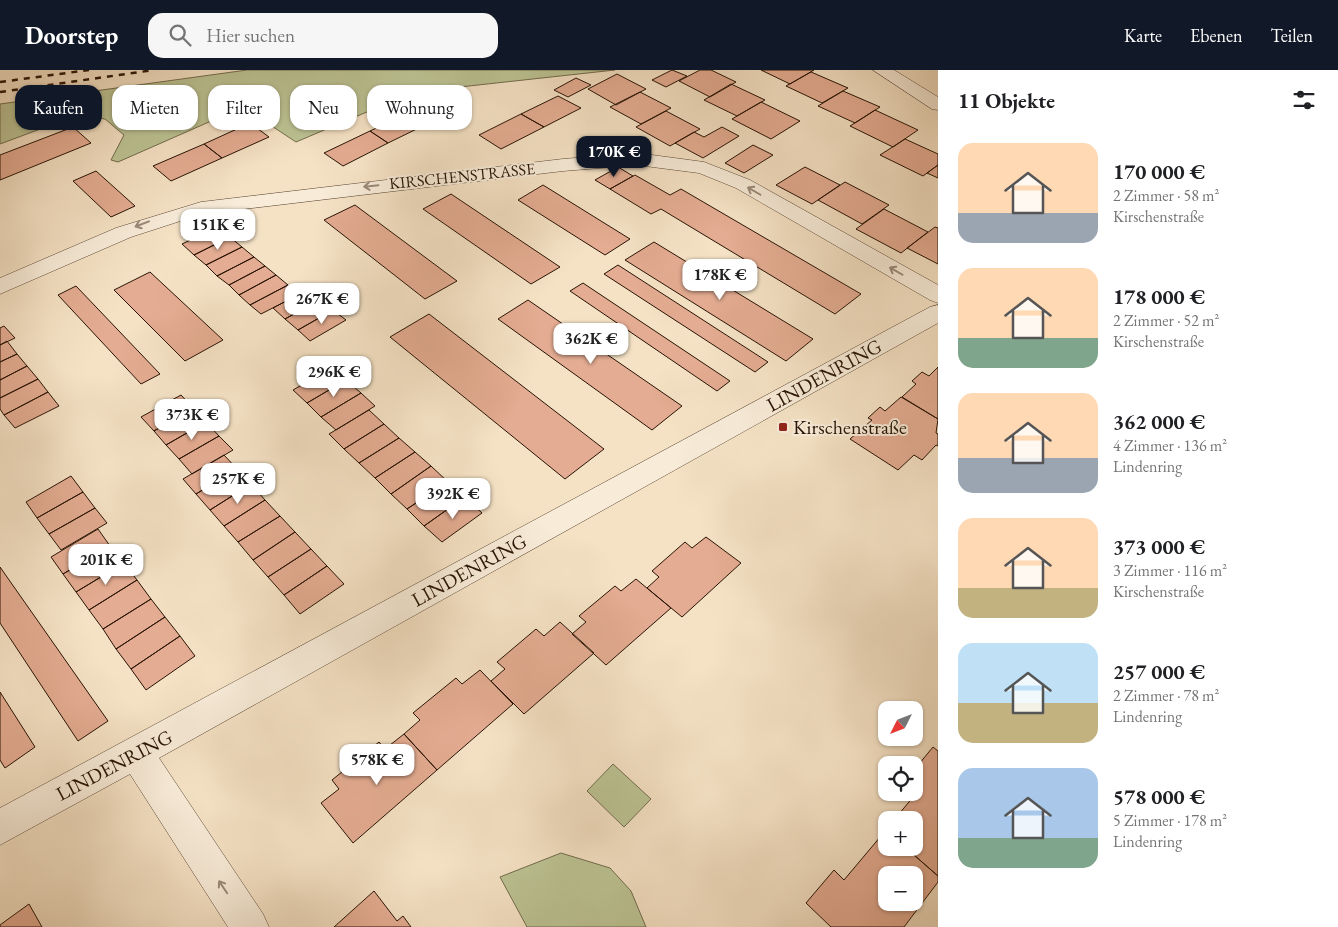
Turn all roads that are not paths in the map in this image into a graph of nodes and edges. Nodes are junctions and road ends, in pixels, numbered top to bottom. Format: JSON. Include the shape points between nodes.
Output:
{"nodes":[{"id":1,"x":882,"y":70,"type":"edge"},
{"id":2,"x":938,"y":105,"type":"edge"},
{"id":3,"x":0,"y":287,"type":"edge"},
{"id":4,"x":938,"y":295,"type":"edge"},
{"id":5,"x":938,"y":313,"type":"edge"},
{"id":6,"x":136,"y":754,"type":"junction"},
{"id":7,"x":0,"y":827,"type":"edge"},
{"id":8,"x":250,"y":927,"type":"edge"}],
"edges":[{"from":1,"to":2,"type":"street"},
{"from":4,"to":3,"type":"street","name":"KIRSCHENSTRASSE","one_way":true,"via":[[743,184],[704,168],[637,160],[563,165],[201,208],[151,221],[96,242]]},
{"from":5,"to":6,"type":"street","name":"LINDENRING"},
{"from":6,"to":7,"type":"street","name":"LINDENRING"},
{"from":8,"to":6,"type":"street","one_way":true}]}
